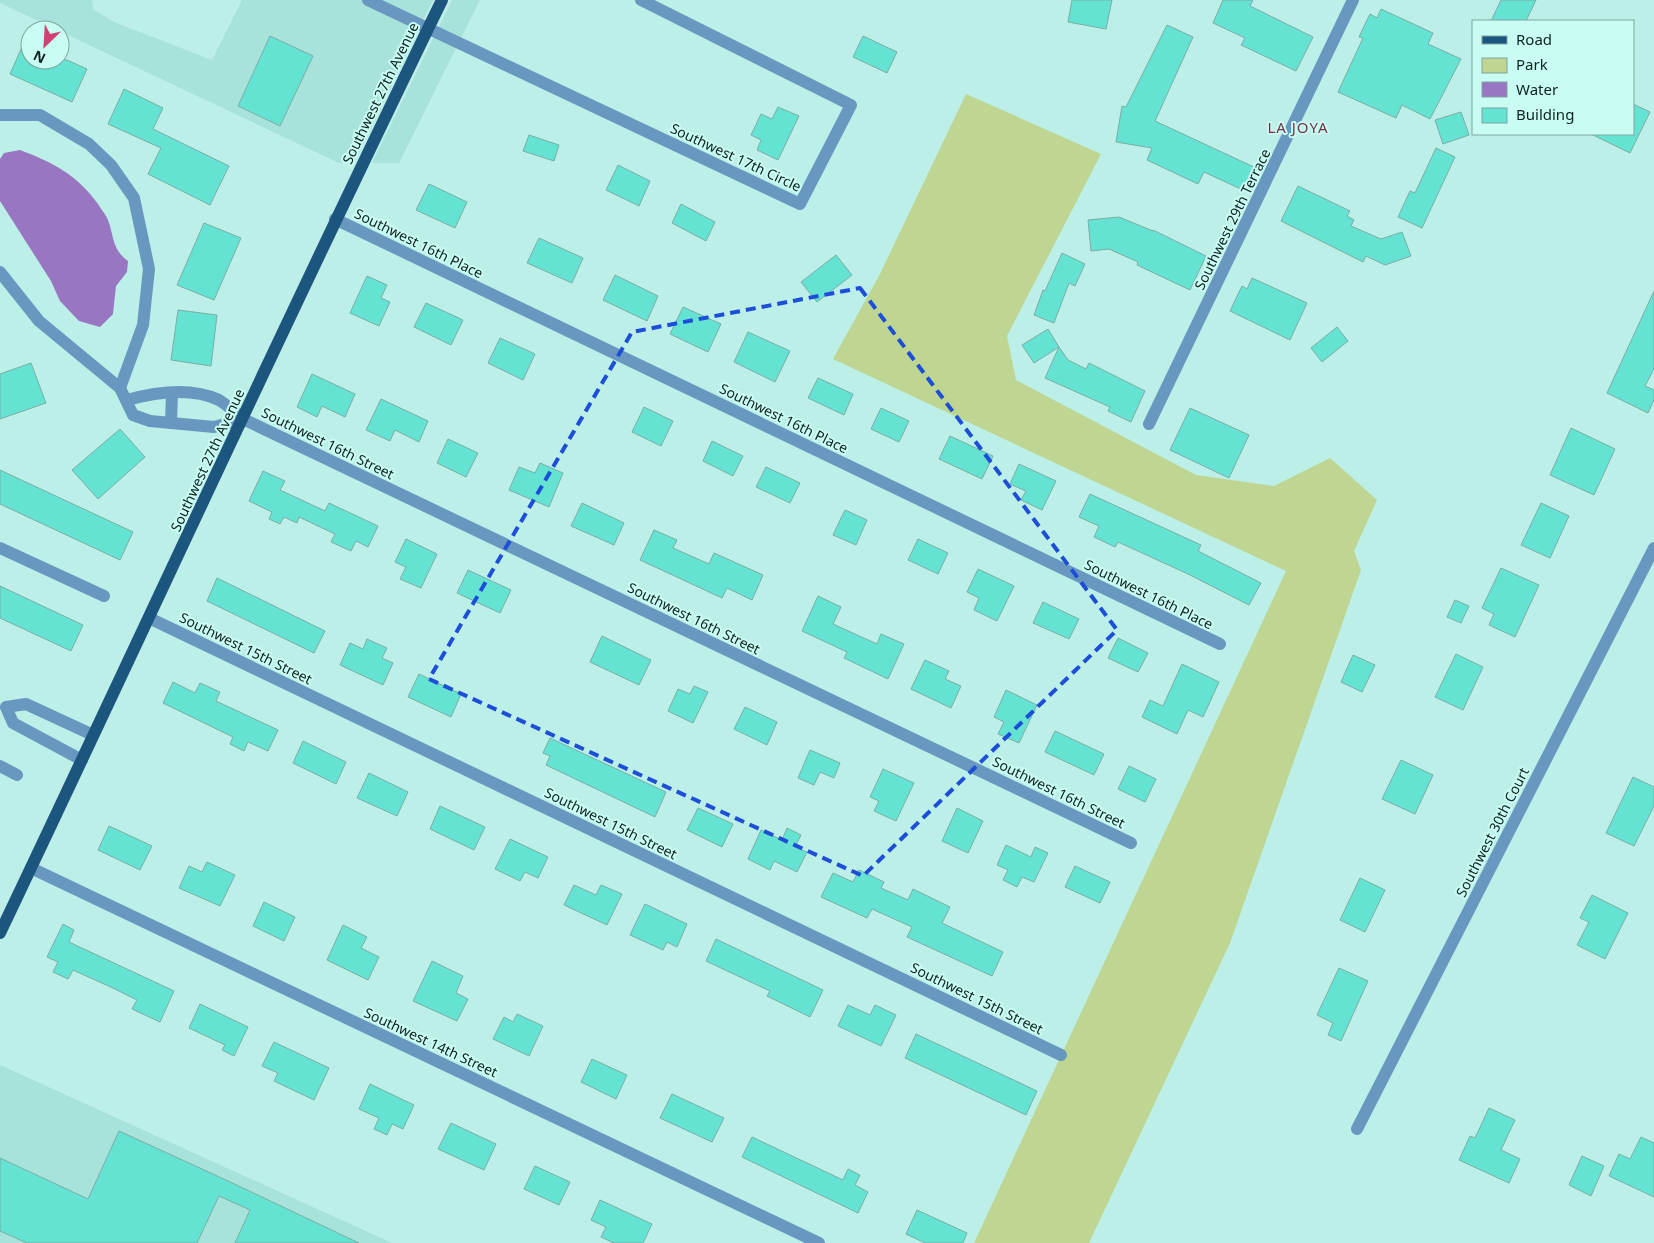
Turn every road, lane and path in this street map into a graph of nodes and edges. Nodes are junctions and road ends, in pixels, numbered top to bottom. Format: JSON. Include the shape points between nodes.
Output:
{"nodes":[{"id":1,"x":368,"y":0,"type":"edge"},
{"id":2,"x":442,"y":0,"type":"edge"},
{"id":3,"x":641,"y":0,"type":"edge"},
{"id":4,"x":1354,"y":0,"type":"edge"},
{"id":5,"x":428,"y":29,"type":"junction"},
{"id":6,"x":0,"y":115,"type":"edge"},
{"id":7,"x":335,"y":219,"type":"junction"},
{"id":8,"x":0,"y":272,"type":"edge"},
{"id":9,"x":172,"y":393,"type":"junction"},
{"id":10,"x":124,"y":394,"type":"junction"},
{"id":11,"x":244,"y":419,"type":"junction"},
{"id":12,"x":171,"y":423,"type":"junction"},
{"id":13,"x":1149,"y":424,"type":"dead end"},
{"id":14,"x":0,"y":548,"type":"edge"},
{"id":15,"x":1654,"y":548,"type":"edge"},
{"id":16,"x":104,"y":596,"type":"dead end"},
{"id":17,"x":149,"y":618,"type":"junction"},
{"id":18,"x":1220,"y":644,"type":"dead end"},
{"id":19,"x":3,"y":706,"type":"edge"},
{"id":20,"x":93,"y":735,"type":"junction"},
{"id":21,"x":82,"y":760,"type":"junction"},
{"id":22,"x":0,"y":766,"type":"edge"},
{"id":23,"x":18,"y":775,"type":"dead end"},
{"id":24,"x":1132,"y":843,"type":"dead end"},
{"id":25,"x":31,"y":868,"type":"junction"},
{"id":26,"x":0,"y":933,"type":"edge"},
{"id":27,"x":1061,"y":1055,"type":"dead end"},
{"id":28,"x":1357,"y":1130,"type":"dead end"},
{"id":29,"x":819,"y":1243,"type":"edge"}],
"edges":[{"from":1,"to":5,"type":"street"},
{"from":2,"to":5,"type":"main road","name":"Southwest 27th Avenue"},
{"from":3,"to":5,"type":"street","name":"Southwest 17th Circle","via":[[851,105],[800,204]]},
{"from":4,"to":13,"type":"street","name":"Southwest 29th Terrace"},
{"from":5,"to":7,"type":"main road","name":"Southwest 27th Avenue"},
{"from":6,"to":10,"type":"street","via":[[40,115],[89,144],[111,165],[134,198],[149,269],[143,325]]},
{"from":7,"to":11,"type":"main road","name":"Southwest 27th Avenue"},
{"from":7,"to":18,"type":"street","name":"Southwest 16th Place"},
{"from":8,"to":10,"type":"street","via":[[38,321]]},
{"from":9,"to":10,"type":"street","name":"Southwest 16th Street"},
{"from":9,"to":11,"type":"street","name":"Southwest 16th Street","via":[[194,393],[219,400]]},
{"from":9,"to":12,"type":"street"},
{"from":10,"to":12,"type":"street","via":[[133,414],[150,421]]},
{"from":11,"to":12,"type":"street","via":[[214,427]]},
{"from":11,"to":17,"type":"main road","name":"Southwest 27th Avenue"},
{"from":11,"to":24,"type":"street","name":"Southwest 16th Street"},
{"from":14,"to":16,"type":"street"},
{"from":15,"to":28,"type":"street","name":"Southwest 30th Court"},
{"from":17,"to":20,"type":"main road","name":"Southwest 27th Avenue"},
{"from":17,"to":27,"type":"street","name":"Southwest 15th Street"},
{"from":19,"to":20,"type":"street","via":[[26,704]]},
{"from":19,"to":21,"type":"street","via":[[13,723]]},
{"from":20,"to":21,"type":"main road","name":"Southwest 27th Avenue"},
{"from":21,"to":25,"type":"main road","name":"Southwest 27th Avenue"},
{"from":22,"to":23,"type":"street"},
{"from":25,"to":26,"type":"main road","name":"Southwest 27th Avenue"},
{"from":25,"to":29,"type":"street","name":"Southwest 14th Street"}]}
